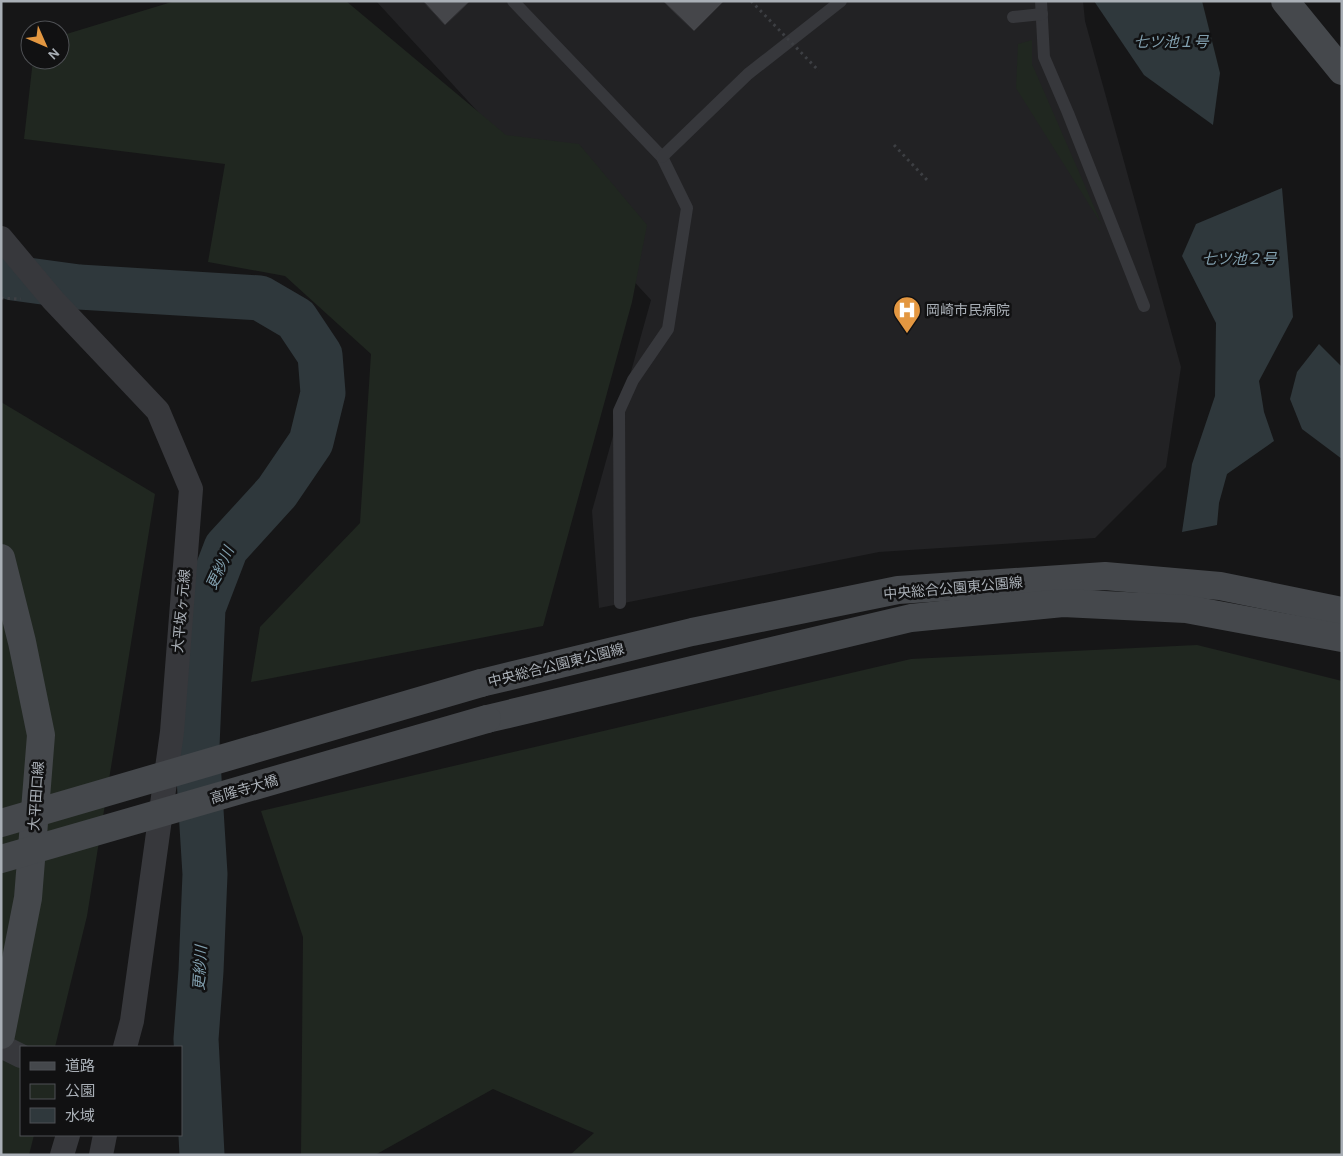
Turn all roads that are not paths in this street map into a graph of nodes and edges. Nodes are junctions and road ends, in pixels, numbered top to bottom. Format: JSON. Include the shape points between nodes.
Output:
{"nodes":[{"id":1,"x":513,"y":1,"type":"edge"},
{"id":2,"x":842,"y":1,"type":"edge"},
{"id":3,"x":1041,"y":1,"type":"edge"},
{"id":4,"x":1285,"y":1,"type":"edge"},
{"id":5,"x":1042,"y":14,"type":"junction"},
{"id":6,"x":1013,"y":17,"type":"dead end"},
{"id":7,"x":1342,"y":71,"type":"edge"},
{"id":8,"x":662,"y":157,"type":"junction"},
{"id":9,"x":1,"y":238,"type":"edge"},
{"id":10,"x":1144,"y":306,"type":"dead end"},
{"id":11,"x":1,"y":558,"type":"edge"},
{"id":12,"x":620,"y":603,"type":"dead end"},
{"id":13,"x":1342,"y":611,"type":"edge"},
{"id":14,"x":1342,"y":638,"type":"edge"},
{"id":15,"x":1,"y":823,"type":"edge"},
{"id":16,"x":1,"y":859,"type":"edge"},
{"id":17,"x":1,"y":1035,"type":"edge"},
{"id":18,"x":1,"y":1046,"type":"edge"},
{"id":19,"x":125,"y":1046,"type":"edge"},
{"id":20,"x":20,"y":1056,"type":"edge"},
{"id":21,"x":68,"y":1136,"type":"edge"},
{"id":22,"x":105,"y":1136,"type":"edge"},
{"id":23,"x":62,"y":1155,"type":"edge"},
{"id":24,"x":101,"y":1155,"type":"edge"}],
"edges":[{"from":1,"to":8,"type":"lane"},
{"from":2,"to":8,"type":"lane","via":[[748,74]]},
{"from":3,"to":5,"type":"lane"},
{"from":4,"to":7,"type":"street"},
{"from":5,"to":6,"type":"lane"},
{"from":5,"to":10,"type":"lane","via":[[1044,57]]},
{"from":8,"to":12,"type":"lane","via":[[687,208],[668,329],[633,380],[619,412]]},
{"from":9,"to":19,"type":"street","name":"大平坂ヶ元線","via":[[53,300],[158,411],[191,489],[172,732],[132,1020]]},
{"from":11,"to":17,"type":"street","name":"大平田口線","via":[[41,736],[28,898]]},
{"from":13,"to":15,"type":"street","name":"中央総合公園東公園線","bridge":true,"via":[[1220,586],[1105,576],[898,590],[692,632],[481,683]]},
{"from":14,"to":16,"type":"street","name":"高隆寺大橋","bridge":true,"via":[[1186,609],[1063,602],[911,618],[488,719]]},
{"from":18,"to":20,"type":"street"},
{"from":21,"to":23,"type":"street"},
{"from":22,"to":24,"type":"street"}]}
